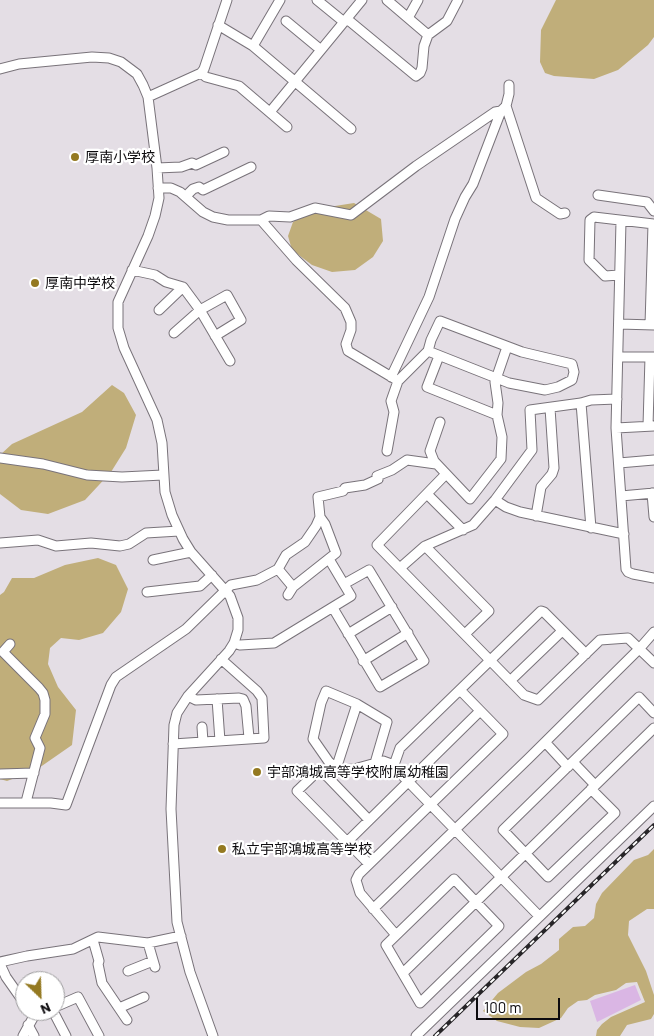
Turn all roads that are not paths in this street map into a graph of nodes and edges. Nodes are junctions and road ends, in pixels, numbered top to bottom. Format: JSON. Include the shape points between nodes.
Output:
{"nodes":[{"id":1,"x":227,"y":0,"type":"edge"},
{"id":2,"x":280,"y":0,"type":"edge"},
{"id":3,"x":317,"y":0,"type":"edge"},
{"id":4,"x":362,"y":0,"type":"edge"},
{"id":5,"x":387,"y":0,"type":"edge"},
{"id":6,"x":418,"y":0,"type":"edge"},
{"id":7,"x":458,"y":0,"type":"edge"},
{"id":8,"x":408,"y":18,"type":"junction"},
{"id":9,"x":286,"y":21,"type":"dead end"},
{"id":10,"x":345,"y":21,"type":"junction"},
{"id":11,"x":218,"y":25,"type":"junction"},
{"id":12,"x":428,"y":35,"type":"junction"},
{"id":13,"x":253,"y":46,"type":"junction"},
{"id":14,"x":322,"y":50,"type":"junction"},
{"id":15,"x":0,"y":69,"type":"edge"},
{"id":16,"x":201,"y":72,"type":"junction"},
{"id":17,"x":296,"y":82,"type":"junction"},
{"id":18,"x":509,"y":85,"type":"dead end"},
{"id":19,"x":148,"y":97,"type":"junction"},
{"id":20,"x":503,"y":109,"type":"junction"},
{"id":21,"x":270,"y":112,"type":"junction"},
{"id":22,"x":287,"y":127,"type":"dead end"},
{"id":23,"x":351,"y":129,"type":"dead end"},
{"id":24,"x":224,"y":152,"type":"dead end"},
{"id":25,"x":251,"y":167,"type":"dead end"},
{"id":26,"x":157,"y":168,"type":"junction"},
{"id":27,"x":158,"y":188,"type":"junction"},
{"id":28,"x":598,"y":195,"type":"dead end"},
{"id":29,"x":186,"y":196,"type":"junction"},
{"id":30,"x":654,"y":211,"type":"edge"},
{"id":31,"x":565,"y":213,"type":"dead end"},
{"id":32,"x":261,"y":220,"type":"junction"},
{"id":33,"x":621,"y":221,"type":"junction"},
{"id":34,"x":653,"y":224,"type":"edge"},
{"id":35,"x":132,"y":270,"type":"junction"},
{"id":36,"x":619,"y":275,"type":"junction"},
{"id":37,"x":183,"y":288,"type":"junction"},
{"id":38,"x":160,"y":310,"type":"dead end"},
{"id":39,"x":200,"y":310,"type":"junction"},
{"id":40,"x":618,"y":324,"type":"junction"},
{"id":41,"x":652,"y":325,"type":"edge"},
{"id":42,"x":174,"y":333,"type":"dead end"},
{"id":43,"x":215,"y":336,"type":"junction"},
{"id":44,"x":507,"y":346,"type":"junction"},
{"id":45,"x":428,"y":351,"type":"junction"},
{"id":46,"x":439,"y":356,"type":"junction"},
{"id":47,"x":618,"y":357,"type":"junction"},
{"id":48,"x":652,"y":357,"type":"edge"},
{"id":49,"x":230,"y":361,"type":"dead end"},
{"id":50,"x":496,"y":378,"type":"junction"},
{"id":51,"x":395,"y":379,"type":"junction"},
{"id":52,"x":617,"y":399,"type":"junction"},
{"id":53,"x":581,"y":403,"type":"junction"},
{"id":54,"x":550,"y":408,"type":"junction"},
{"id":55,"x":497,"y":415,"type":"junction"},
{"id":56,"x":440,"y":422,"type":"dead end"},
{"id":57,"x":651,"y":426,"type":"edge"},
{"id":58,"x":616,"y":428,"type":"junction"},
{"id":59,"x":387,"y":451,"type":"dead end"},
{"id":60,"x":0,"y":458,"type":"edge"},
{"id":61,"x":654,"y":460,"type":"edge"},
{"id":62,"x":619,"y":463,"type":"junction"},
{"id":63,"x":436,"y":464,"type":"junction"},
{"id":64,"x":163,"y":474,"type":"junction"},
{"id":65,"x":446,"y":474,"type":"junction"},
{"id":66,"x":653,"y":493,"type":"edge"},
{"id":67,"x":427,"y":494,"type":"junction"},
{"id":68,"x":620,"y":496,"type":"junction"},
{"id":69,"x":495,"y":500,"type":"junction"},
{"id":70,"x":536,"y":516,"type":"junction"},
{"id":71,"x":320,"y":517,"type":"junction"},
{"id":72,"x":654,"y":517,"type":"edge"},
{"id":73,"x":591,"y":528,"type":"junction"},
{"id":74,"x":463,"y":530,"type":"junction"},
{"id":75,"x":179,"y":531,"type":"junction"},
{"id":76,"x":624,"y":534,"type":"junction"},
{"id":77,"x":0,"y":543,"type":"edge"},
{"id":78,"x":425,"y":546,"type":"junction"},
{"id":79,"x":191,"y":552,"type":"junction"},
{"id":80,"x":329,"y":559,"type":"junction"},
{"id":81,"x":153,"y":560,"type":"dead end"},
{"id":82,"x":400,"y":568,"type":"junction"},
{"id":83,"x":278,"y":569,"type":"junction"},
{"id":84,"x":212,"y":576,"type":"junction"},
{"id":85,"x":654,"y":578,"type":"edge"},
{"id":86,"x":344,"y":584,"type":"junction"},
{"id":87,"x":225,"y":591,"type":"junction"},
{"id":88,"x":146,"y":592,"type":"dead end"},
{"id":89,"x":392,"y":607,"type":"junction"},
{"id":90,"x":333,"y":608,"type":"junction"},
{"id":91,"x":562,"y":631,"type":"junction"},
{"id":92,"x":654,"y":632,"type":"edge"},
{"id":93,"x":408,"y":633,"type":"junction"},
{"id":94,"x":348,"y":634,"type":"junction"},
{"id":95,"x":466,"y":634,"type":"junction"},
{"id":96,"x":234,"y":643,"type":"junction"},
{"id":97,"x":10,"y":644,"type":"dead end"},
{"id":98,"x":640,"y":648,"type":"junction"},
{"id":99,"x":586,"y":654,"type":"junction"},
{"id":100,"x":221,"y":659,"type":"junction"},
{"id":101,"x":490,"y":660,"type":"junction"},
{"id":102,"x":363,"y":661,"type":"junction"},
{"id":103,"x":654,"y":663,"type":"edge"},
{"id":104,"x":510,"y":681,"type":"junction"},
{"id":105,"x":460,"y":690,"type":"junction"},
{"id":106,"x":188,"y":696,"type":"junction"},
{"id":107,"x":217,"y":699,"type":"junction"},
{"id":108,"x":357,"y":704,"type":"junction"},
{"id":109,"x":480,"y":712,"type":"junction"},
{"id":110,"x":654,"y":712,"type":"edge"},
{"id":111,"x":202,"y":727,"type":"dead end"},
{"id":112,"x":654,"y":728,"type":"edge"},
{"id":113,"x":249,"y":738,"type":"junction"},
{"id":114,"x":220,"y":741,"type":"junction"},
{"id":115,"x":203,"y":742,"type":"junction"},
{"id":116,"x":545,"y":742,"type":"junction"},
{"id":117,"x":173,"y":744,"type":"junction"},
{"id":118,"x":375,"y":763,"type":"junction"},
{"id":119,"x":571,"y":764,"type":"junction"},
{"id":120,"x":394,"y":765,"type":"junction"},
{"id":121,"x":337,"y":769,"type":"junction"},
{"id":122,"x":34,"y":773,"type":"junction"},
{"id":123,"x":0,"y":774,"type":"edge"},
{"id":124,"x":331,"y":781,"type":"junction"},
{"id":125,"x":408,"y":782,"type":"junction"},
{"id":126,"x":593,"y":787,"type":"junction"},
{"id":127,"x":26,"y":802,"type":"junction"},
{"id":128,"x":0,"y":804,"type":"edge"},
{"id":129,"x":431,"y":806,"type":"junction"},
{"id":130,"x":654,"y":806,"type":"edge"},
{"id":131,"x":369,"y":820,"type":"junction"},
{"id":132,"x":454,"y":830,"type":"junction"},
{"id":133,"x":347,"y":842,"type":"junction"},
{"id":134,"x":525,"y":854,"type":"junction"},
{"id":135,"x":369,"y":864,"type":"junction"},
{"id":136,"x":501,"y":877,"type":"junction"},
{"id":137,"x":477,"y":902,"type":"junction"},
{"id":138,"x":373,"y":909,"type":"junction"},
{"id":139,"x":539,"y":916,"type":"junction"},
{"id":140,"x":396,"y":935,"type":"junction"},
{"id":141,"x":181,"y":936,"type":"junction"},
{"id":142,"x":93,"y":940,"type":"junction"},
{"id":143,"x":148,"y":944,"type":"junction"},
{"id":144,"x":0,"y":963,"type":"edge"},
{"id":145,"x":128,"y":971,"type":"dead end"},
{"id":146,"x":403,"y":974,"type":"junction"},
{"id":147,"x":15,"y":990,"type":"edge"},
{"id":148,"x":144,"y":997,"type":"dead end"},
{"id":149,"x":65,"y":1003,"type":"edge"},
{"id":150,"x":119,"y":1008,"type":"junction"},
{"id":151,"x":127,"y":1020,"type":"dead end"},
{"id":152,"x":29,"y":1021,"type":"edge"},
{"id":153,"x":58,"y":1021,"type":"edge"},
{"id":154,"x":28,"y":1025,"type":"junction"},
{"id":155,"x":23,"y":1036,"type":"edge"},
{"id":156,"x":34,"y":1036,"type":"edge"},
{"id":157,"x":66,"y":1036,"type":"edge"},
{"id":158,"x":99,"y":1036,"type":"edge"},
{"id":159,"x":213,"y":1036,"type":"edge"},
{"id":160,"x":416,"y":1036,"type":"edge"}],
"edges":[{"from":1,"to":11,"type":"street"},
{"from":2,"to":13,"type":"street"},
{"from":3,"to":10,"type":"street"},
{"from":4,"to":10,"type":"street"},
{"from":5,"to":8,"type":"street"},
{"from":6,"to":8,"type":"street"},
{"from":7,"to":12,"type":"street","via":[[447,21]]},
{"from":8,"to":12,"type":"street"},
{"from":9,"to":14,"type":"street"},
{"from":10,"to":12,"type":"street","via":[[416,76],[422,68]]},
{"from":10,"to":14,"type":"street"},
{"from":11,"to":13,"type":"street"},
{"from":11,"to":16,"type":"street"},
{"from":13,"to":17,"type":"street"},
{"from":14,"to":17,"type":"street"},
{"from":15,"to":19,"type":"street","via":[[19,64],[109,58],[137,74]]},
{"from":16,"to":19,"type":"street"},
{"from":16,"to":21,"type":"street","via":[[206,77],[239,86]]},
{"from":17,"to":21,"type":"street"},
{"from":17,"to":23,"type":"street"},
{"from":18,"to":20,"type":"street"},
{"from":19,"to":26,"type":"street"},
{"from":20,"to":31,"type":"street","via":[[536,198],[560,214]]},
{"from":20,"to":32,"type":"street","via":[[416,166],[350,215],[315,208],[290,217],[270,216]]},
{"from":20,"to":51,"type":"street","via":[[455,219],[429,298]]},
{"from":21,"to":22,"type":"street"},
{"from":24,"to":26,"type":"street","via":[[196,165]]},
{"from":25,"to":29,"type":"street","via":[[202,190],[199,187],[193,189]]},
{"from":26,"to":27,"type":"street"},
{"from":27,"to":29,"type":"street","via":[[171,188]]},
{"from":27,"to":35,"type":"street","via":[[154,220]]},
{"from":28,"to":30,"type":"street","via":[[647,202]]},
{"from":29,"to":32,"type":"street","via":[[213,218]]},
{"from":32,"to":51,"type":"street","via":[[345,308],[351,322],[346,344],[348,351]]},
{"from":33,"to":34,"type":"street"},
{"from":33,"to":36,"type":"street"},
{"from":33,"to":36,"type":"street","via":[[594,217],[590,220],[589,260],[605,276]]},
{"from":34,"to":41,"type":"street"},
{"from":35,"to":37,"type":"street"},
{"from":35,"to":64,"type":"street","via":[[118,302],[118,328],[157,420]]},
{"from":36,"to":40,"type":"street"},
{"from":37,"to":38,"type":"street"},
{"from":37,"to":39,"type":"street"},
{"from":39,"to":42,"type":"street"},
{"from":39,"to":43,"type":"street"},
{"from":39,"to":43,"type":"street","via":[[227,295],[241,320]]},
{"from":40,"to":41,"type":"street"},
{"from":40,"to":47,"type":"street"},
{"from":43,"to":49,"type":"street"},
{"from":44,"to":45,"type":"street","via":[[440,321]]},
{"from":44,"to":50,"type":"street"},
{"from":44,"to":50,"type":"street","via":[[572,364],[572,380],[545,390]]},
{"from":45,"to":46,"type":"street"},
{"from":45,"to":51,"type":"street"},
{"from":46,"to":50,"type":"street"},
{"from":46,"to":55,"type":"street","via":[[427,387]]},
{"from":47,"to":48,"type":"street"},
{"from":47,"to":52,"type":"street"},
{"from":48,"to":57,"type":"street"},
{"from":50,"to":55,"type":"street"},
{"from":51,"to":59,"type":"street","via":[[391,401],[394,412]]},
{"from":52,"to":53,"type":"street"},
{"from":52,"to":58,"type":"street"},
{"from":53,"to":54,"type":"street"},
{"from":53,"to":73,"type":"street"},
{"from":54,"to":69,"type":"street","via":[[530,410],[532,450]]},
{"from":54,"to":70,"type":"street","via":[[554,468],[541,487]]},
{"from":55,"to":65,"type":"street","via":[[502,437],[501,459],[470,499]]},
{"from":56,"to":63,"type":"street","via":[[430,451]]},
{"from":57,"to":58,"type":"street"},
{"from":58,"to":62,"type":"street"},
{"from":60,"to":64,"type":"street","via":[[87,475]]},
{"from":61,"to":62,"type":"street"},
{"from":62,"to":68,"type":"street"},
{"from":63,"to":65,"type":"street"},
{"from":63,"to":71,"type":"street","via":[[406,460],[377,476],[378,479],[318,498]]},
{"from":64,"to":75,"type":"street","via":[[166,499]]},
{"from":65,"to":67,"type":"street"},
{"from":66,"to":68,"type":"street"},
{"from":66,"to":72,"type":"street"},
{"from":67,"to":74,"type":"street"},
{"from":67,"to":82,"type":"street","via":[[377,545]]},
{"from":68,"to":76,"type":"street"},
{"from":69,"to":70,"type":"street","via":[[506,507]]},
{"from":69,"to":74,"type":"street","via":[[473,525]]},
{"from":70,"to":73,"type":"street"},
{"from":71,"to":80,"type":"street","via":[[336,553]]},
{"from":71,"to":83,"type":"street","via":[[309,538],[286,555]]},
{"from":73,"to":76,"type":"street"},
{"from":74,"to":78,"type":"street"},
{"from":75,"to":77,"type":"street","via":[[146,533],[120,546],[91,543],[56,546],[38,540]]},
{"from":75,"to":79,"type":"street"},
{"from":76,"to":85,"type":"street","via":[[628,572]]},
{"from":78,"to":82,"type":"street"},
{"from":78,"to":95,"type":"street","via":[[489,611]]},
{"from":79,"to":81,"type":"street"},
{"from":79,"to":84,"type":"street"},
{"from":80,"to":83,"type":"street","via":[[290,591]]},
{"from":80,"to":86,"type":"street"},
{"from":82,"to":95,"type":"street"},
{"from":83,"to":87,"type":"street","via":[[257,580],[231,585]]},
{"from":84,"to":87,"type":"street"},
{"from":84,"to":88,"type":"street","via":[[200,586]]},
{"from":86,"to":89,"type":"street","via":[[369,570]]},
{"from":86,"to":90,"type":"street","via":[[351,596]]},
{"from":87,"to":96,"type":"street","via":[[234,602],[238,618]]},
{"from":87,"to":127,"type":"street","via":[[186,629],[114,680],[66,805]]},
{"from":89,"to":93,"type":"street"},
{"from":89,"to":94,"type":"street"},
{"from":90,"to":94,"type":"street"},
{"from":90,"to":96,"type":"street","via":[[274,643]]},
{"from":91,"to":99,"type":"street"},
{"from":91,"to":101,"type":"street","via":[[541,611]]},
{"from":91,"to":104,"type":"street"},
{"from":92,"to":98,"type":"street"},
{"from":93,"to":102,"type":"street"},
{"from":93,"to":102,"type":"street","via":[[424,660],[380,687]]},
{"from":94,"to":102,"type":"street"},
{"from":95,"to":101,"type":"street"},
{"from":96,"to":100,"type":"street"},
{"from":97,"to":122,"type":"street","via":[[3,652],[40,688],[45,700],[45,714],[35,738],[40,748]]},
{"from":98,"to":99,"type":"street","via":[[628,638],[606,639],[600,640]]},
{"from":98,"to":103,"type":"street"},
{"from":98,"to":116,"type":"street"},
{"from":99,"to":104,"type":"street","via":[[538,700],[524,695]]},
{"from":100,"to":106,"type":"street"},
{"from":100,"to":113,"type":"street","via":[[262,698],[264,738]]},
{"from":101,"to":104,"type":"street"},
{"from":101,"to":105,"type":"street"},
{"from":105,"to":109,"type":"street"},
{"from":105,"to":120,"type":"street","via":[[400,748]]},
{"from":106,"to":107,"type":"street","via":[[196,700]]},
{"from":106,"to":117,"type":"street","via":[[177,713]]},
{"from":107,"to":113,"type":"street","via":[[243,700]]},
{"from":107,"to":114,"type":"street"},
{"from":108,"to":118,"type":"street","via":[[387,722]]},
{"from":108,"to":121,"type":"street"},
{"from":108,"to":121,"type":"street","via":[[326,691],[321,703],[313,738]]},
{"from":109,"to":125,"type":"street"},
{"from":109,"to":129,"type":"street","via":[[503,734]]},
{"from":110,"to":119,"type":"street","via":[[639,697]]},
{"from":111,"to":115,"type":"street"},
{"from":112,"to":126,"type":"street"},
{"from":113,"to":114,"type":"street"},
{"from":114,"to":115,"type":"street"},
{"from":115,"to":117,"type":"street"},
{"from":116,"to":119,"type":"street"},
{"from":116,"to":132,"type":"street"},
{"from":117,"to":141,"type":"street","via":[[172,846],[177,922]]},
{"from":118,"to":120,"type":"street","via":[[383,761]]},
{"from":118,"to":121,"type":"street","via":[[354,769]]},
{"from":119,"to":126,"type":"street"},
{"from":119,"to":134,"type":"street","via":[[503,830]]},
{"from":120,"to":125,"type":"street"},
{"from":121,"to":124,"type":"street"},
{"from":122,"to":123,"type":"street"},
{"from":122,"to":127,"type":"street"},
{"from":124,"to":131,"type":"street"},
{"from":124,"to":133,"type":"street","via":[[320,769],[297,791]]},
{"from":125,"to":129,"type":"street"},
{"from":125,"to":131,"type":"street"},
{"from":126,"to":134,"type":"street"},
{"from":126,"to":134,"type":"street","via":[[615,813],[548,877]]},
{"from":127,"to":128,"type":"street"},
{"from":129,"to":132,"type":"street"},
{"from":129,"to":135,"type":"street"},
{"from":130,"to":139,"type":"street"},
{"from":131,"to":133,"type":"street"},
{"from":132,"to":136,"type":"street"},
{"from":132,"to":138,"type":"street"},
{"from":133,"to":135,"type":"street"},
{"from":134,"to":136,"type":"street"},
{"from":135,"to":138,"type":"street","via":[[356,880],[360,893]]},
{"from":136,"to":137,"type":"street"},
{"from":136,"to":139,"type":"street"},
{"from":137,"to":140,"type":"street","via":[[454,879]]},
{"from":137,"to":146,"type":"street"},
{"from":137,"to":146,"type":"street","via":[[500,926],[420,1003]]},
{"from":138,"to":140,"type":"street"},
{"from":139,"to":160,"type":"street"},
{"from":140,"to":146,"type":"street","via":[[386,944]]},
{"from":141,"to":143,"type":"street"},
{"from":141,"to":159,"type":"street"},
{"from":142,"to":143,"type":"street","via":[[104,936]]},
{"from":142,"to":144,"type":"street","via":[[72,949]]},
{"from":142,"to":150,"type":"street","via":[[102,983]]},
{"from":143,"to":145,"type":"street","via":[[154,964]]},
{"from":144,"to":147,"type":"street"},
{"from":148,"to":150,"type":"street"},
{"from":149,"to":158,"type":"street","via":[[78,997]]},
{"from":150,"to":151,"type":"street"},
{"from":152,"to":154,"type":"street"},
{"from":153,"to":157,"type":"street"},
{"from":154,"to":155,"type":"street"},
{"from":154,"to":156,"type":"street"}]}
